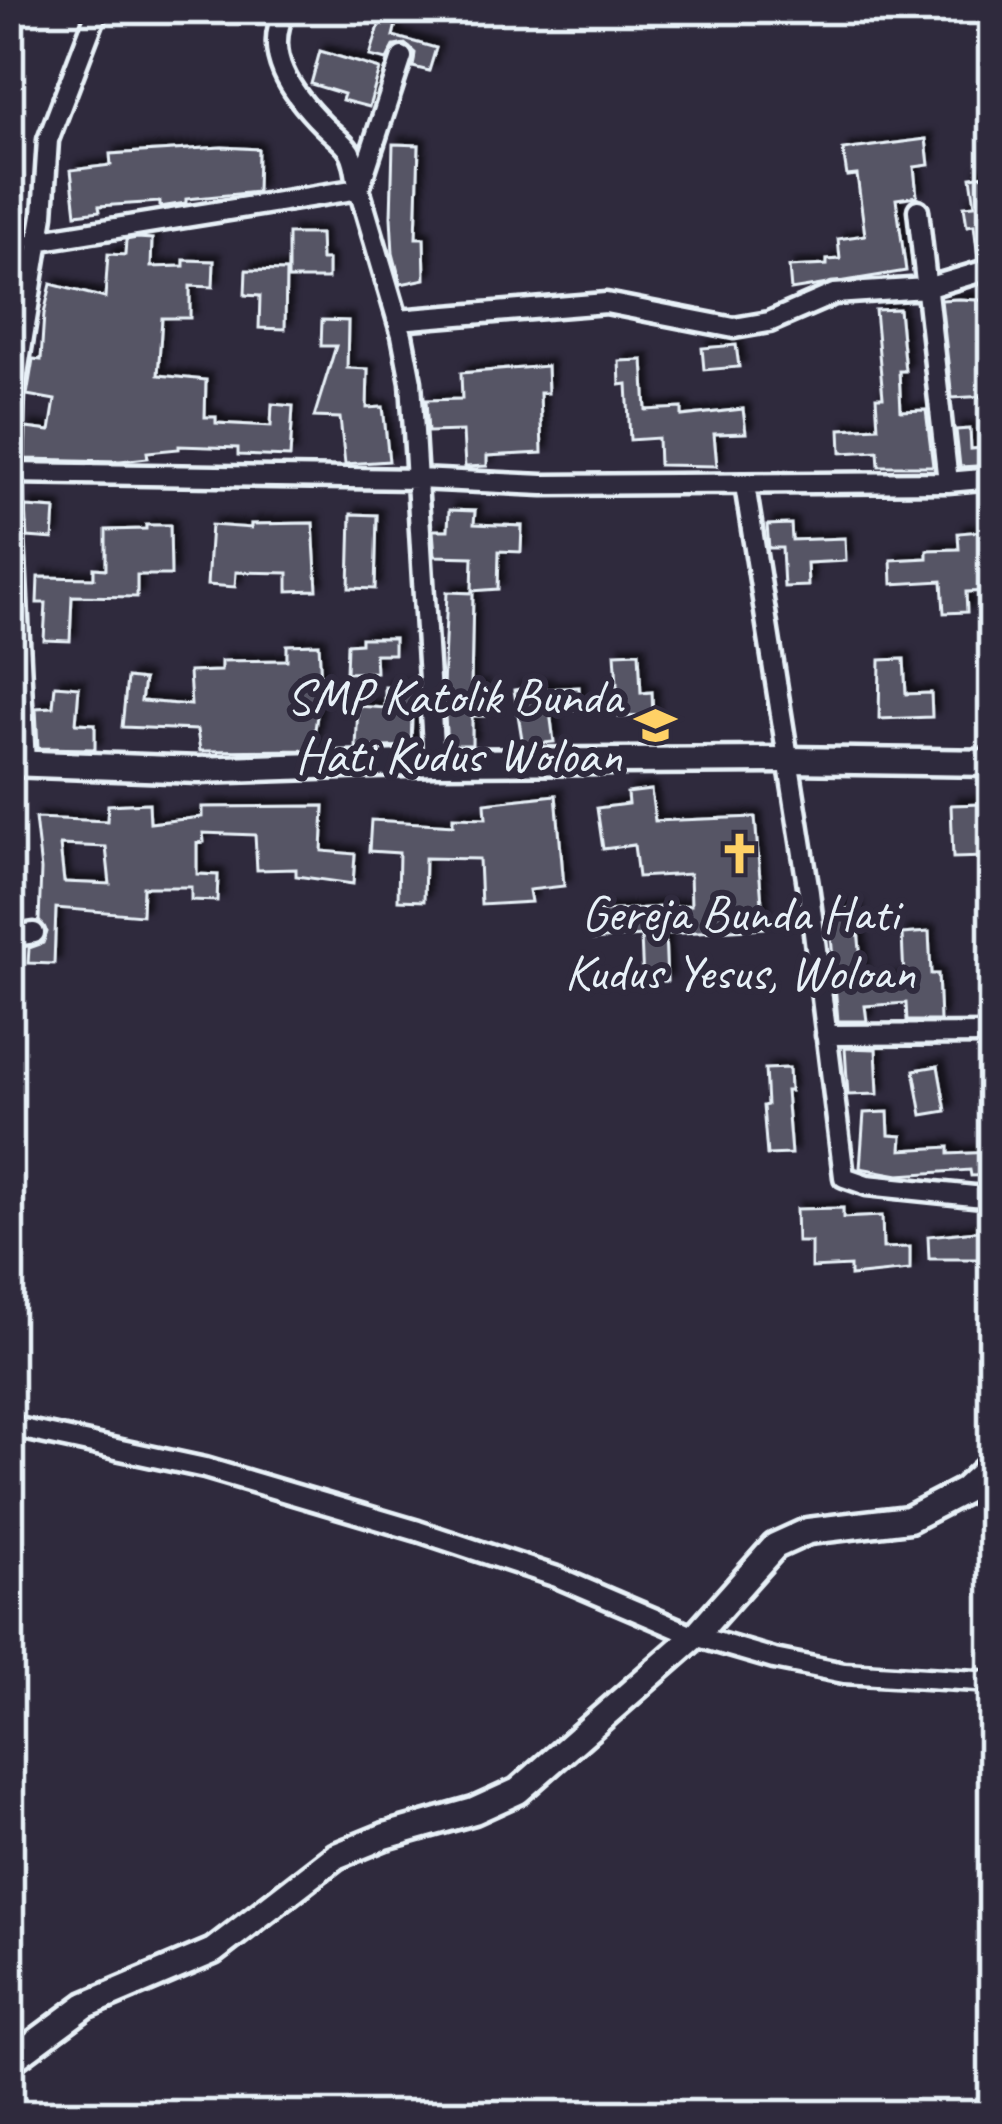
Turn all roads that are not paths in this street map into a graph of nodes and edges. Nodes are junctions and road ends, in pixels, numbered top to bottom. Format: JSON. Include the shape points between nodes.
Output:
{"nodes":[{"id":1,"x":98,"y":9,"type":"edge"},
{"id":2,"x":286,"y":9,"type":"edge"},
{"id":3,"x":402,"y":57,"type":"dead end"},
{"id":4,"x":359,"y":190,"type":"junction"},
{"id":5,"x":918,"y":210,"type":"dead end"},
{"id":6,"x":36,"y":241,"type":"junction"},
{"id":7,"x":993,"y":268,"type":"edge"},
{"id":8,"x":926,"y":287,"type":"junction"},
{"id":9,"x":398,"y":320,"type":"junction"},
{"id":10,"x":10,"y":473,"type":"edge"},
{"id":11,"x":993,"y":478,"type":"edge"},
{"id":12,"x":418,"y":479,"type":"junction"},
{"id":13,"x":948,"y":482,"type":"junction"},
{"id":14,"x":745,"y":485,"type":"junction"},
{"id":15,"x":788,"y":760,"type":"junction"},
{"id":16,"x":434,"y":762,"type":"junction"},
{"id":17,"x":17,"y":764,"type":"edge"},
{"id":18,"x":993,"y":764,"type":"edge"},
{"id":19,"x":34,"y":933,"type":"dead end"},
{"id":20,"x":9,"y":937,"type":"edge"},
{"id":21,"x":993,"y":1034,"type":"edge"},
{"id":22,"x":826,"y":1035,"type":"junction"},
{"id":23,"x":993,"y":1198,"type":"edge"},
{"id":24,"x":9,"y":1426,"type":"edge"},
{"id":25,"x":993,"y":1463,"type":"edge"},
{"id":26,"x":695,"y":1636,"type":"junction"},
{"id":27,"x":993,"y":1682,"type":"edge"},
{"id":28,"x":9,"y":2062,"type":"edge"}],
"edges":[{"from":1,"to":6,"type":"street","via":[[49,140]]},
{"from":2,"to":4,"type":"street","via":[[276,39],[283,74],[348,148]]},
{"from":3,"to":4,"type":"street"},
{"from":4,"to":6,"type":"street"},
{"from":4,"to":9,"type":"street"},
{"from":5,"to":8,"type":"street"},
{"from":6,"to":10,"type":"street"},
{"from":7,"to":8,"type":"street"},
{"from":8,"to":9,"type":"street","via":[[834,294],[749,327],[606,303]]},
{"from":8,"to":13,"type":"street"},
{"from":9,"to":12,"type":"street"},
{"from":10,"to":12,"type":"street"},
{"from":10,"to":17,"type":"street"},
{"from":11,"to":13,"type":"street"},
{"from":12,"to":14,"type":"street"},
{"from":12,"to":16,"type":"street"},
{"from":13,"to":14,"type":"street"},
{"from":14,"to":15,"type":"street"},
{"from":15,"to":16,"type":"street"},
{"from":15,"to":18,"type":"street"},
{"from":15,"to":22,"type":"street"},
{"from":16,"to":17,"type":"street","via":[[199,770]]},
{"from":19,"to":20,"type":"street"},
{"from":21,"to":22,"type":"street"},
{"from":22,"to":23,"type":"street","via":[[844,1177]]},
{"from":24,"to":26,"type":"street","via":[[205,1468],[418,1531],[557,1577]]},
{"from":25,"to":26,"type":"street","via":[[963,1491],[909,1519],[808,1532],[776,1546]]},
{"from":26,"to":27,"type":"street","via":[[844,1673]]},
{"from":26,"to":28,"type":"street","via":[[518,1791],[336,1856],[213,1951],[86,2005]]}]}
